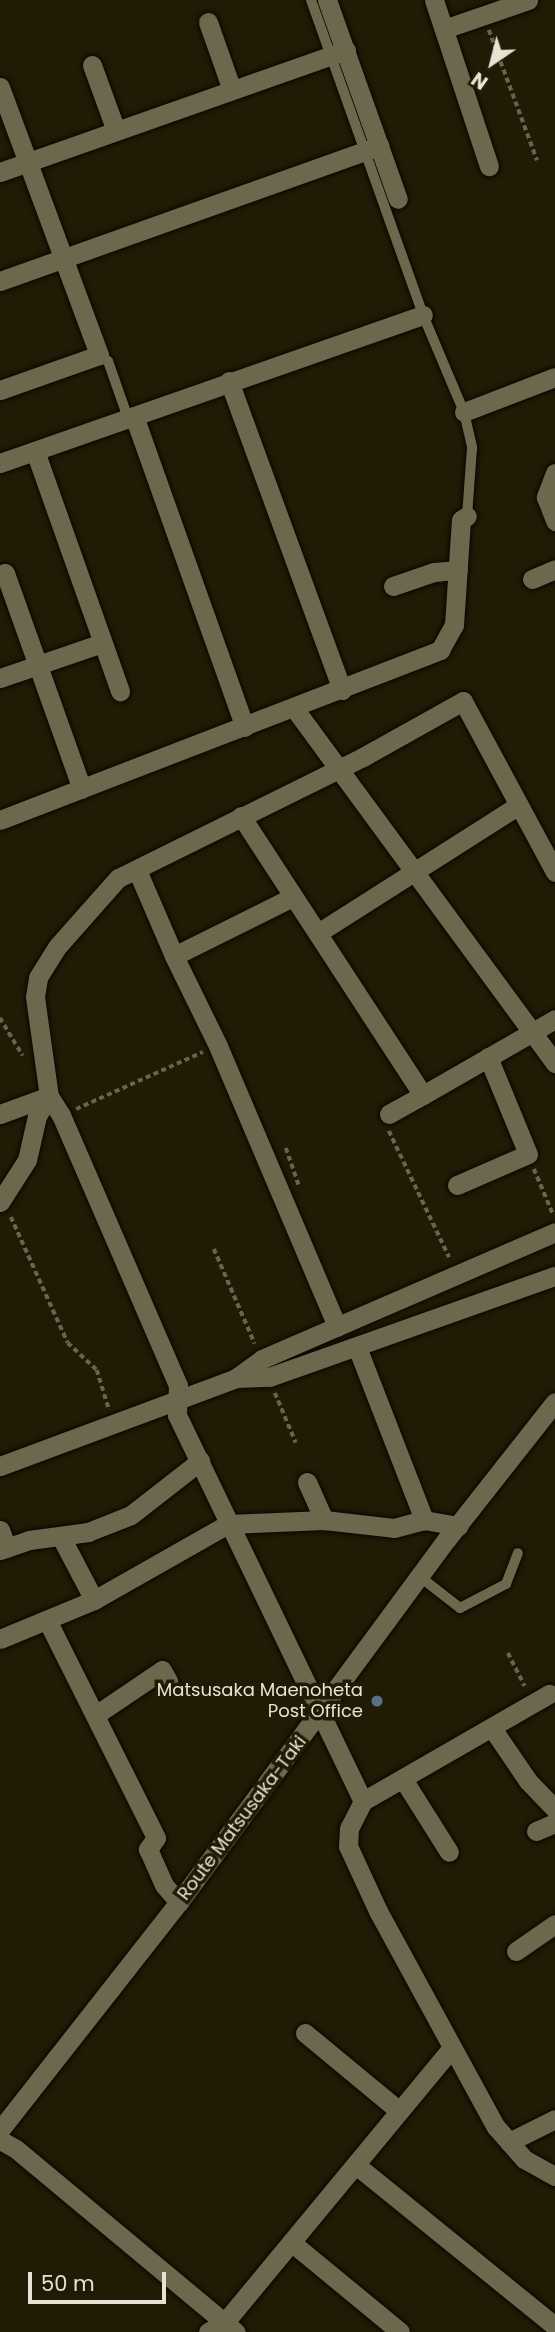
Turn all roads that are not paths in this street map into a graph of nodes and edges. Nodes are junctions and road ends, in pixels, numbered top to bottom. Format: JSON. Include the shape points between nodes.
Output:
{"nodes":[{"id":1,"x":311,"y":0,"type":"edge"},
{"id":2,"x":327,"y":0,"type":"edge"},
{"id":3,"x":434,"y":0,"type":"edge"},
{"id":4,"x":528,"y":0,"type":"edge"},
{"id":5,"x":208,"y":22,"type":"dead end"},
{"id":6,"x":444,"y":29,"type":"junction"},
{"id":7,"x":338,"y":53,"type":"junction"},
{"id":8,"x":92,"y":65,"type":"dead end"},
{"id":9,"x":0,"y":87,"type":"edge"},
{"id":10,"x":232,"y":90,"type":"junction"},
{"id":11,"x":116,"y":131,"type":"junction"},
{"id":12,"x":372,"y":149,"type":"junction"},
{"id":13,"x":30,"y":162,"type":"junction"},
{"id":14,"x":489,"y":166,"type":"dead end"},
{"id":15,"x":0,"y":172,"type":"edge"},
{"id":16,"x":398,"y":199,"type":"dead end"},
{"id":17,"x":65,"y":259,"type":"junction"},
{"id":18,"x":0,"y":281,"type":"edge"},
{"id":19,"x":423,"y":315,"type":"junction"},
{"id":20,"x":99,"y":355,"type":"junction"},
{"id":21,"x":555,"y":377,"type":"edge"},
{"id":22,"x":229,"y":381,"type":"junction"},
{"id":23,"x":0,"y":390,"type":"edge"},
{"id":24,"x":464,"y":412,"type":"junction"},
{"id":25,"x":131,"y":417,"type":"junction"},
{"id":26,"x":35,"y":451,"type":"junction"},
{"id":27,"x":0,"y":463,"type":"edge"},
{"id":28,"x":555,"y":474,"type":"edge"},
{"id":29,"x":467,"y":516,"type":"joint"},
{"id":30,"x":555,"y":521,"type":"edge"},
{"id":31,"x":555,"y":569,"type":"edge"},
{"id":32,"x":458,"y":570,"type":"junction"},
{"id":33,"x":0,"y":575,"type":"edge"},
{"id":34,"x":533,"y":579,"type":"dead end"},
{"id":35,"x":393,"y":586,"type":"dead end"},
{"id":36,"x":102,"y":643,"type":"junction"},
{"id":37,"x":38,"y":665,"type":"junction"},
{"id":38,"x":0,"y":678,"type":"edge"},
{"id":39,"x":342,"y":690,"type":"junction"},
{"id":40,"x":120,"y":691,"type":"dead end"},
{"id":41,"x":294,"y":708,"type":"junction"},
{"id":42,"x":245,"y":727,"type":"junction"},
{"id":43,"x":338,"y":767,"type":"junction"},
{"id":44,"x":82,"y":789,"type":"junction"},
{"id":45,"x":519,"y":805,"type":"junction"},
{"id":46,"x":241,"y":816,"type":"junction"},
{"id":47,"x":0,"y":820,"type":"edge"},
{"id":48,"x":137,"y":870,"type":"junction"},
{"id":49,"x":415,"y":872,"type":"junction"},
{"id":50,"x":555,"y":872,"type":"edge"},
{"id":51,"x":293,"y":897,"type":"junction"},
{"id":52,"x":318,"y":933,"type":"junction"},
{"id":53,"x":174,"y":956,"type":"junction"},
{"id":54,"x":555,"y":1019,"type":"edge"},
{"id":55,"x":533,"y":1032,"type":"junction"},
{"id":56,"x":488,"y":1057,"type":"junction"},
{"id":57,"x":555,"y":1063,"type":"edge"},
{"id":58,"x":48,"y":1090,"type":"junction"},
{"id":59,"x":423,"y":1095,"type":"junction"},
{"id":60,"x":0,"y":1114,"type":"edge"},
{"id":61,"x":386,"y":1116,"type":"road end"},
{"id":62,"x":457,"y":1185,"type":"dead end"},
{"id":63,"x":1,"y":1201,"type":"edge"},
{"id":64,"x":555,"y":1232,"type":"edge"},
{"id":65,"x":555,"y":1276,"type":"edge"},
{"id":66,"x":372,"y":1312,"type":"junction"},
{"id":67,"x":337,"y":1327,"type":"junction"},
{"id":68,"x":382,"y":1338,"type":"junction"},
{"id":69,"x":356,"y":1347,"type":"junction"},
{"id":70,"x":236,"y":1378,"type":"junction"},
{"id":71,"x":178,"y":1400,"type":"junction"},
{"id":72,"x":555,"y":1402,"type":"edge"},
{"id":73,"x":200,"y":1461,"type":"junction"},
{"id":74,"x":0,"y":1466,"type":"edge"},
{"id":75,"x":307,"y":1482,"type":"dead end"},
{"id":76,"x":324,"y":1520,"type":"junction"},
{"id":77,"x":424,"y":1520,"type":"junction"},
{"id":78,"x":228,"y":1524,"type":"junction"},
{"id":79,"x":458,"y":1526,"type":"junction"},
{"id":80,"x":61,"y":1537,"type":"junction"},
{"id":81,"x":2,"y":1543,"type":"edge"},
{"id":82,"x":518,"y":1553,"type":"dead end"},
{"id":83,"x":419,"y":1576,"type":"junction"},
{"id":84,"x":94,"y":1600,"type":"junction"},
{"id":85,"x":48,"y":1622,"type":"junction"},
{"id":86,"x":0,"y":1639,"type":"edge"},
{"id":87,"x":167,"y":1681,"type":"dead end"},
{"id":88,"x":548,"y":1697,"type":"edge"},
{"id":89,"x":321,"y":1711,"type":"junction"},
{"id":90,"x":97,"y":1714,"type":"junction"},
{"id":91,"x":492,"y":1728,"type":"junction"},
{"id":92,"x":403,"y":1779,"type":"junction"},
{"id":93,"x":363,"y":1801,"type":"junction"},
{"id":94,"x":555,"y":1809,"type":"edge"},
{"id":95,"x":555,"y":1822,"type":"edge"},
{"id":96,"x":536,"y":1831,"type":"dead end"},
{"id":97,"x":449,"y":1852,"type":"dead end"},
{"id":98,"x":179,"y":1902,"type":"junction"},
{"id":99,"x":555,"y":1924,"type":"edge"},
{"id":100,"x":516,"y":1951,"type":"dead end"},
{"id":101,"x":305,"y":2033,"type":"dead end"},
{"id":102,"x":452,"y":2049,"type":"junction"},
{"id":103,"x":398,"y":2110,"type":"junction"},
{"id":104,"x":555,"y":2119,"type":"edge"},
{"id":105,"x":0,"y":2130,"type":"edge"},
{"id":106,"x":0,"y":2140,"type":"edge"},
{"id":107,"x":509,"y":2142,"type":"junction"},
{"id":108,"x":356,"y":2165,"type":"junction"},
{"id":109,"x":555,"y":2176,"type":"edge"},
{"id":110,"x":291,"y":2242,"type":"junction"},
{"id":111,"x":555,"y":2326,"type":"edge"},
{"id":112,"x":223,"y":2329,"type":"edge"},
{"id":113,"x":400,"y":2332,"type":"edge"}],
"edges":[{"from":1,"to":7,"type":"lane"},
{"from":2,"to":7,"type":"street"},
{"from":3,"to":6,"type":"street"},
{"from":4,"to":6,"type":"street"},
{"from":5,"to":10,"type":"street"},
{"from":6,"to":14,"type":"street"},
{"from":7,"to":10,"type":"street"},
{"from":7,"to":12,"type":"street"},
{"from":8,"to":11,"type":"street"},
{"from":9,"to":13,"type":"street"},
{"from":10,"to":11,"type":"street"},
{"from":11,"to":13,"type":"street"},
{"from":12,"to":16,"type":"street"},
{"from":12,"to":17,"type":"street"},
{"from":12,"to":19,"type":"lane"},
{"from":13,"to":15,"type":"street"},
{"from":13,"to":17,"type":"street"},
{"from":17,"to":18,"type":"street"},
{"from":17,"to":20,"type":"street"},
{"from":19,"to":22,"type":"street"},
{"from":19,"to":24,"type":"lane"},
{"from":20,"to":23,"type":"street"},
{"from":20,"to":25,"type":"lane","via":[[107,361]]},
{"from":21,"to":24,"type":"street"},
{"from":22,"to":25,"type":"street"},
{"from":22,"to":39,"type":"street"},
{"from":24,"to":29,"type":"lane","via":[[472,448]]},
{"from":25,"to":26,"type":"street"},
{"from":25,"to":42,"type":"street"},
{"from":26,"to":27,"type":"street"},
{"from":26,"to":36,"type":"street"},
{"from":28,"to":30,"type":"street","via":[[546,497]]},
{"from":29,"to":32,"type":"street","via":[[461,520]]},
{"from":31,"to":34,"type":"street"},
{"from":32,"to":35,"type":"street","via":[[434,572]]},
{"from":32,"to":39,"type":"street","via":[[454,625],[440,650]]},
{"from":33,"to":37,"type":"street","via":[[5,573]]},
{"from":36,"to":37,"type":"street"},
{"from":36,"to":40,"type":"street"},
{"from":37,"to":38,"type":"street"},
{"from":37,"to":44,"type":"street"},
{"from":39,"to":41,"type":"street"},
{"from":41,"to":42,"type":"street"},
{"from":41,"to":43,"type":"street"},
{"from":42,"to":44,"type":"street"},
{"from":43,"to":45,"type":"street","via":[[463,701]]},
{"from":43,"to":46,"type":"street"},
{"from":43,"to":49,"type":"street"},
{"from":44,"to":47,"type":"street"},
{"from":45,"to":49,"type":"street"},
{"from":45,"to":50,"type":"street"},
{"from":46,"to":48,"type":"street"},
{"from":46,"to":51,"type":"street"},
{"from":48,"to":53,"type":"street"},
{"from":48,"to":58,"type":"street","via":[[118,878],[95,902],[38,978],[36,1019]]},
{"from":49,"to":52,"type":"street"},
{"from":49,"to":55,"type":"street"},
{"from":51,"to":52,"type":"street"},
{"from":51,"to":53,"type":"street"},
{"from":52,"to":59,"type":"street"},
{"from":53,"to":67,"type":"street","via":[[218,1045]]},
{"from":54,"to":55,"type":"street"},
{"from":55,"to":56,"type":"street"},
{"from":55,"to":57,"type":"street"},
{"from":56,"to":59,"type":"street"},
{"from":56,"to":62,"type":"street","via":[[528,1154]]},
{"from":58,"to":60,"type":"street"},
{"from":58,"to":63,"type":"street","via":[[27,1160]]},
{"from":58,"to":71,"type":"street","via":[[178,1385]]},
{"from":59,"to":61,"type":"street"},
{"from":64,"to":66,"type":"street"},
{"from":65,"to":68,"type":"street"},
{"from":66,"to":67,"type":"street"},
{"from":66,"to":68,"type":"street"},
{"from":67,"to":70,"type":"street","via":[[262,1359]]},
{"from":68,"to":69,"type":"street"},
{"from":69,"to":70,"type":"street","via":[[269,1377]]},
{"from":69,"to":77,"type":"street"},
{"from":70,"to":71,"type":"street"},
{"from":71,"to":73,"type":"street","via":[[177,1415]]},
{"from":71,"to":74,"type":"street"},
{"from":72,"to":79,"type":"street","name":"Route Matsusaka-Taki"},
{"from":73,"to":78,"type":"street"},
{"from":73,"to":80,"type":"street","via":[[131,1515]]},
{"from":75,"to":76,"type":"street"},
{"from":76,"to":77,"type":"street","via":[[394,1528]]},
{"from":76,"to":78,"type":"street"},
{"from":77,"to":79,"type":"street"},
{"from":78,"to":84,"type":"street"},
{"from":78,"to":89,"type":"street"},
{"from":79,"to":83,"type":"street","name":"Route Matsusaka-Taki"},
{"from":80,"to":81,"type":"street"},
{"from":80,"to":84,"type":"street"},
{"from":82,"to":83,"type":"lane","via":[[506,1584],[460,1608]]},
{"from":83,"to":89,"type":"street","name":"Route Matsusaka-Taki"},
{"from":84,"to":85,"type":"street"},
{"from":85,"to":86,"type":"street"},
{"from":85,"to":90,"type":"street"},
{"from":87,"to":90,"type":"street","via":[[162,1670]]},
{"from":88,"to":91,"type":"street"},
{"from":89,"to":93,"type":"street"},
{"from":89,"to":98,"type":"street","name":"Route Matsusaka-Taki"},
{"from":90,"to":98,"type":"street","via":[[156,1838],[148,1849],[164,1885]]},
{"from":91,"to":92,"type":"street"},
{"from":91,"to":94,"type":"street","via":[[528,1781]]},
{"from":92,"to":93,"type":"street"},
{"from":92,"to":97,"type":"street"},
{"from":93,"to":102,"type":"street","via":[[349,1828],[348,1846]]},
{"from":95,"to":96,"type":"street"},
{"from":98,"to":105,"type":"street","name":"Route Matsusaka-Taki"},
{"from":99,"to":100,"type":"street"},
{"from":101,"to":103,"type":"street"},
{"from":102,"to":103,"type":"street"},
{"from":102,"to":107,"type":"street"},
{"from":103,"to":108,"type":"street"},
{"from":104,"to":107,"type":"street"},
{"from":106,"to":112,"type":"street"},
{"from":107,"to":109,"type":"street","via":[[524,2159]]},
{"from":108,"to":110,"type":"street"},
{"from":108,"to":111,"type":"street"},
{"from":110,"to":112,"type":"street"},
{"from":110,"to":113,"type":"street"}]}
